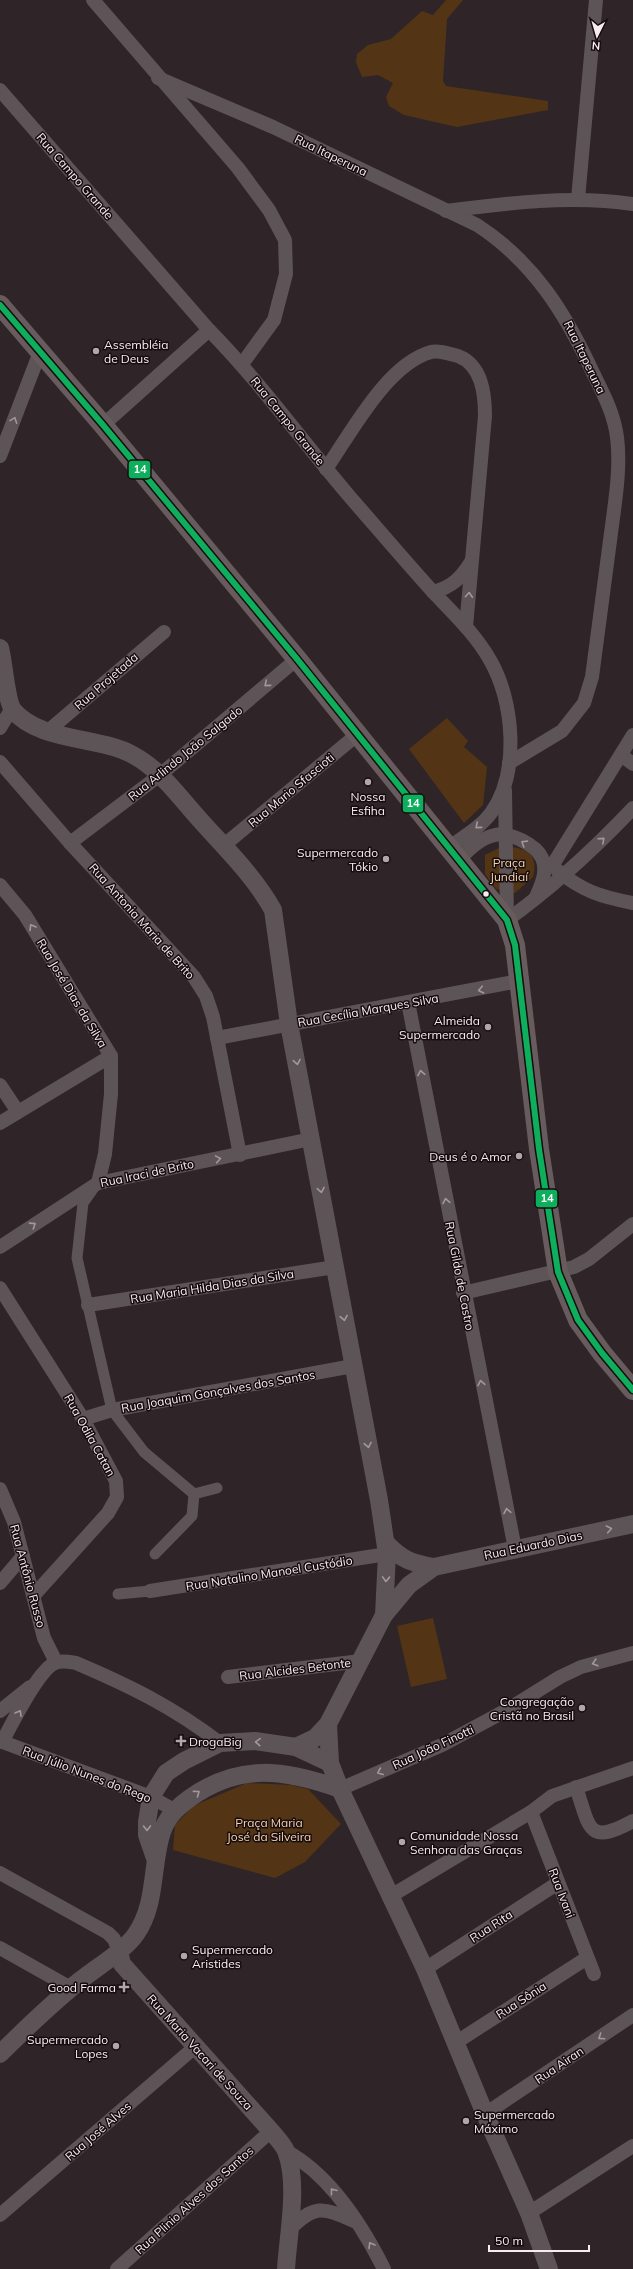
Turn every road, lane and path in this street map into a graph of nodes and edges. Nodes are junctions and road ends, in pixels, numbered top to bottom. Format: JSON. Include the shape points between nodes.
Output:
{"nodes":[{"id":1,"x":92,"y":0,"type":"edge"},
{"id":2,"x":596,"y":0,"type":"edge"},
{"id":3,"x":158,"y":78,"type":"junction"},
{"id":4,"x":0,"y":90,"type":"edge"},
{"id":5,"x":578,"y":199,"type":"junction"},
{"id":6,"x":633,"y":204,"type":"edge"},
{"id":7,"x":445,"y":211,"type":"junction"},
{"id":8,"x":0,"y":305,"type":"edge"},
{"id":9,"x":209,"y":330,"type":"junction"},
{"id":10,"x":40,"y":352,"type":"junction"},
{"id":11,"x":242,"y":364,"type":"junction"},
{"id":12,"x":103,"y":425,"type":"junction"},
{"id":13,"x":0,"y":456,"type":"edge"},
{"id":14,"x":326,"y":469,"type":"junction"},
{"id":15,"x":471,"y":562,"type":"junction"},
{"id":16,"x":433,"y":592,"type":"junction"},
{"id":17,"x":466,"y":627,"type":"junction"},
{"id":18,"x":164,"y":632,"type":"dead end"},
{"id":19,"x":0,"y":648,"type":"edge"},
{"id":20,"x":297,"y":659,"type":"junction"},
{"id":21,"x":12,"y":708,"type":"junction"},
{"id":22,"x":0,"y":728,"type":"edge"},
{"id":23,"x":48,"y":731,"type":"junction"},
{"id":24,"x":358,"y":734,"type":"junction"},
{"id":25,"x":633,"y":735,"type":"edge"},
{"id":26,"x":621,"y":754,"type":"junction"},
{"id":27,"x":0,"y":762,"type":"edge"},
{"id":28,"x":509,"y":763,"type":"junction"},
{"id":29,"x":633,"y":764,"type":"edge"},
{"id":30,"x":160,"y":775,"type":"junction"},
{"id":31,"x":505,"y":781,"type":"junction"},
{"id":32,"x":633,"y":808,"type":"edge"},
{"id":33,"x":506,"y":833,"type":"junction"},
{"id":34,"x":572,"y":835,"type":"junction"},
{"id":35,"x":70,"y":843,"type":"junction"},
{"id":36,"x":223,"y":846,"type":"junction"},
{"id":37,"x":589,"y":852,"type":"junction"},
{"id":38,"x":453,"y":854,"type":"junction"},
{"id":39,"x":547,"y":862,"type":"junction"},
{"id":40,"x":563,"y":875,"type":"junction"},
{"id":41,"x":0,"y":885,"type":"edge"},
{"id":42,"x":535,"y":899,"type":"junction"},
{"id":43,"x":633,"y":903,"type":"edge"},
{"id":44,"x":507,"y":920,"type":"junction"},
{"id":45,"x":519,"y":982,"type":"junction"},
{"id":46,"x":408,"y":1002,"type":"junction"},
{"id":47,"x":290,"y":1024,"type":"junction"},
{"id":48,"x":217,"y":1038,"type":"junction"},
{"id":49,"x":110,"y":1056,"type":"junction"},
{"id":50,"x":0,"y":1085,"type":"edge"},
{"id":51,"x":18,"y":1112,"type":"junction"},
{"id":52,"x":0,"y":1123,"type":"edge"},
{"id":53,"x":311,"y":1139,"type":"junction"},
{"id":54,"x":240,"y":1155,"type":"junction"},
{"id":55,"x":98,"y":1183,"type":"junction"},
{"id":56,"x":633,"y":1224,"type":"edge"},
{"id":57,"x":0,"y":1247,"type":"edge"},
{"id":58,"x":335,"y":1267,"type":"junction"},
{"id":59,"x":558,"y":1272,"type":"junction"},
{"id":60,"x":0,"y":1288,"type":"edge"},
{"id":61,"x":463,"y":1293,"type":"junction"},
{"id":62,"x":88,"y":1305,"type":"junction"},
{"id":63,"x":353,"y":1366,"type":"junction"},
{"id":64,"x":633,"y":1390,"type":"edge"},
{"id":65,"x":112,"y":1410,"type":"junction"},
{"id":66,"x":83,"y":1419,"type":"junction"},
{"id":67,"x":217,"y":1488,"type":"dead end"},
{"id":68,"x":0,"y":1489,"type":"edge"},
{"id":69,"x":194,"y":1494,"type":"junction"},
{"id":70,"x":633,"y":1524,"type":"edge"},
{"id":71,"x":386,"y":1548,"type":"junction"},
{"id":72,"x":514,"y":1549,"type":"junction"},
{"id":73,"x":155,"y":1554,"type":"dead end"},
{"id":74,"x":23,"y":1556,"type":"junction"},
{"id":75,"x":434,"y":1568,"type":"junction"},
{"id":76,"x":0,"y":1583,"type":"edge"},
{"id":77,"x":150,"y":1592,"type":"joint"},
{"id":78,"x":118,"y":1594,"type":"dead end"},
{"id":79,"x":34,"y":1595,"type":"junction"},
{"id":80,"x":384,"y":1615,"type":"junction"},
{"id":81,"x":633,"y":1653,"type":"edge"},
{"id":82,"x":361,"y":1661,"type":"junction"},
{"id":83,"x":56,"y":1662,"type":"junction"},
{"id":84,"x":228,"y":1677,"type":"dead end"},
{"id":85,"x":36,"y":1683,"type":"junction"},
{"id":86,"x":0,"y":1711,"type":"edge"},
{"id":87,"x":328,"y":1724,"type":"junction"},
{"id":88,"x":1,"y":1741,"type":"edge"},
{"id":89,"x":220,"y":1743,"type":"junction"},
{"id":90,"x":296,"y":1747,"type":"junction"},
{"id":91,"x":330,"y":1763,"type":"junction"},
{"id":92,"x":633,"y":1768,"type":"edge"},
{"id":93,"x":576,"y":1788,"type":"junction"},
{"id":94,"x":340,"y":1789,"type":"junction"},
{"id":95,"x":151,"y":1797,"type":"junction"},
{"id":96,"x":174,"y":1810,"type":"junction"},
{"id":97,"x":531,"y":1812,"type":"junction"},
{"id":98,"x":633,"y":1821,"type":"edge"},
{"id":99,"x":155,"y":1858,"type":"junction"},
{"id":100,"x":0,"y":1873,"type":"edge"},
{"id":101,"x":558,"y":1883,"type":"junction"},
{"id":102,"x":389,"y":1897,"type":"junction"},
{"id":103,"x":0,"y":1948,"type":"edge"},
{"id":104,"x":119,"y":1951,"type":"junction"},
{"id":105,"x":587,"y":1958,"type":"junction"},
{"id":106,"x":425,"y":1969,"type":"junction"},
{"id":107,"x":594,"y":1974,"type":"dead end"},
{"id":108,"x":71,"y":1988,"type":"junction"},
{"id":109,"x":633,"y":2015,"type":"edge"},
{"id":110,"x":455,"y":2043,"type":"junction"},
{"id":111,"x":195,"y":2047,"type":"junction"},
{"id":112,"x":0,"y":2054,"type":"edge"},
{"id":113,"x":485,"y":2114,"type":"junction"},
{"id":114,"x":271,"y":2131,"type":"junction"},
{"id":115,"x":633,"y":2146,"type":"edge"},
{"id":116,"x":286,"y":2151,"type":"junction"},
{"id":117,"x":529,"y":2213,"type":"junction"},
{"id":118,"x":0,"y":2215,"type":"edge"},
{"id":119,"x":356,"y":2222,"type":"junction"},
{"id":120,"x":289,"y":2230,"type":"junction"},
{"id":121,"x":117,"y":2269,"type":"edge"},
{"id":122,"x":286,"y":2269,"type":"edge"},
{"id":123,"x":384,"y":2269,"type":"edge"},
{"id":124,"x":549,"y":2269,"type":"edge"}],
"edges":[{"from":1,"to":3,"type":"street"},
{"from":2,"to":5,"type":"street"},
{"from":3,"to":7,"type":"street","name":"Rua Itaperuna","via":[[274,127]]},
{"from":3,"to":11,"type":"street","via":[[238,168],[270,210],[284,240],[286,274],[274,320]]},
{"from":4,"to":9,"type":"street","name":"Rua Campo Grande"},
{"from":5,"to":6,"type":"street"},
{"from":5,"to":7,"type":"street","via":[[511,203]]},
{"from":7,"to":28,"type":"street","name":"Rua Itaperuna","via":[[477,225],[500,240],[520,259],[561,310],[574,330],[612,412],[617,438],[616,486],[592,677],[584,702],[562,731]]},
{"from":8,"to":10,"type":"main road"},
{"from":9,"to":11,"type":"street","name":"Rua Campo Grande"},
{"from":9,"to":12,"type":"street"},
{"from":10,"to":12,"type":"main road"},
{"from":13,"to":10,"type":"street","one_way":true},
{"from":11,"to":14,"type":"street","name":"Rua Campo Grande"},
{"from":12,"to":20,"type":"main road"},
{"from":14,"to":15,"type":"street","via":[[387,381],[409,362],[432,352],[449,353],[463,358],[477,371],[485,396]]},
{"from":14,"to":16,"type":"street","name":"Rua Campo Grande"},
{"from":15,"to":16,"type":"street","via":[[456,582],[446,589]]},
{"from":17,"to":15,"type":"street","one_way":true},
{"from":16,"to":17,"type":"street","name":"Rua Campo Grande"},
{"from":17,"to":28,"type":"street","name":"Rua Campo Grande","via":[[490,659],[506,699],[511,743]]},
{"from":18,"to":23,"type":"street","name":"Rua Projetada"},
{"from":19,"to":21,"type":"street"},
{"from":20,"to":24,"type":"main road"},
{"from":20,"to":30,"type":"street","name":"Rua Arlindo João Salgado","one_way":true},
{"from":21,"to":22,"type":"street"},
{"from":21,"to":23,"type":"street","via":[[31,724]]},
{"from":23,"to":30,"type":"street","via":[[121,750]]},
{"from":24,"to":36,"type":"street","name":"Rua Mario Sfascioti"},
{"from":24,"to":38,"type":"main road"},
{"from":25,"to":26,"type":"street"},
{"from":26,"to":29,"type":"street"},
{"from":26,"to":34,"type":"street"},
{"from":27,"to":35,"type":"street","name":"Rua Antonia Maria de Brito"},
{"from":28,"to":31,"type":"street","name":"Rua Campo Grande"},
{"from":30,"to":35,"type":"street","name":"Rua Arlindo João Salgado"},
{"from":30,"to":36,"type":"street"},
{"from":31,"to":33,"type":"street","name":"Rua Campo Grande"},
{"from":31,"to":38,"type":"street","name":"Rua Campo Grande","one_way":true,"via":[[492,812]]},
{"from":37,"to":32,"type":"street","one_way":true},
{"from":33,"to":38,"type":"street","via":[[484,839]]},
{"from":39,"to":33,"type":"street","one_way":true,"via":[[531,847]]},
{"from":33,"to":44,"type":"street","name":"Rua Campo Grande"},
{"from":34,"to":37,"type":"street"},
{"from":34,"to":39,"type":"street"},
{"from":35,"to":48,"type":"street","name":"Rua Antonia Maria de Brito","via":[[194,977],[206,996]]},
{"from":36,"to":47,"type":"street","via":[[244,868],[272,910]]},
{"from":37,"to":40,"type":"street"},
{"from":38,"to":44,"type":"main road"},
{"from":39,"to":40,"type":"street"},
{"from":39,"to":42,"type":"street"},
{"from":40,"to":42,"type":"street"},
{"from":40,"to":43,"type":"street","via":[[582,889],[597,895]]},
{"from":49,"to":41,"type":"street","name":"Rua José Dias da Silva","one_way":true,"via":[[24,915]]},
{"from":42,"to":44,"type":"street"},
{"from":44,"to":45,"type":"main road","via":[[515,945]]},
{"from":45,"to":46,"type":"street","name":"Rua Cecília Marques Silva","one_way":true},
{"from":45,"to":59,"type":"main road","via":[[539,1149]]},
{"from":46,"to":47,"type":"street","name":"Rua Cecília Marques Silva"},
{"from":61,"to":46,"type":"street","name":"Rua Gildo de Castro","one_way":true},
{"from":47,"to":48,"type":"street","name":"Rua Cecília Marques Silva"},
{"from":47,"to":53,"type":"street","one_way":true},
{"from":48,"to":54,"type":"street","name":"Rua Antonia Maria de Brito"},
{"from":49,"to":51,"type":"street"},
{"from":49,"to":55,"type":"street","name":"Rua José Dias da Silva","via":[[111,1094],[105,1154]]},
{"from":50,"to":51,"type":"street"},
{"from":51,"to":52,"type":"street"},
{"from":53,"to":54,"type":"street","name":"Rua Iraci de Brito"},
{"from":53,"to":58,"type":"street","one_way":true},
{"from":55,"to":54,"type":"street","name":"Rua Iraci de Brito","one_way":true},
{"from":57,"to":55,"type":"street","name":"Rua Iraci de Brito","one_way":true},
{"from":55,"to":62,"type":"street","via":[[83,1204],[77,1258]]},
{"from":56,"to":59,"type":"street","via":[[589,1259]]},
{"from":58,"to":62,"type":"street","name":"Rua Maria Hilda Dias da Silva"},
{"from":58,"to":63,"type":"street","one_way":true},
{"from":59,"to":61,"type":"street"},
{"from":59,"to":64,"type":"main road","via":[[578,1320]]},
{"from":60,"to":66,"type":"street","name":"Rua Odila Catan"},
{"from":72,"to":61,"type":"street","name":"Rua Gildo de Castro","one_way":true},
{"from":62,"to":65,"type":"street"},
{"from":63,"to":65,"type":"street","name":"Rua Joaquim Gonçalves dos Santos"},
{"from":63,"to":71,"type":"street","one_way":true},
{"from":65,"to":66,"type":"street","name":"Rua Joaquim Gonçalves dos Santos"},
{"from":65,"to":69,"type":"street","via":[[144,1452]]},
{"from":66,"to":79,"type":"street","name":"Rua Odila Catan","via":[[112,1471],[116,1481],[116,1496],[108,1513]]},
{"from":67,"to":69,"type":"street"},
{"from":68,"to":74,"type":"street","name":"Rua Antônio Russo","via":[[14,1522]]},
{"from":69,"to":73,"type":"street","via":[[192,1516]]},
{"from":72,"to":70,"type":"street","name":"Rua Eduardo Dias","one_way":true},
{"from":71,"to":75,"type":"street","name":"Rua Eduardo Dias","via":[[405,1560]]},
{"from":71,"to":77,"type":"street","name":"Rua Natalino Manoel Custódio"},
{"from":71,"to":80,"type":"street","one_way":true},
{"from":72,"to":75,"type":"street","name":"Rua Eduardo Dias"},
{"from":74,"to":76,"type":"street"},
{"from":74,"to":79,"type":"street","name":"Rua Antônio Russo"},
{"from":75,"to":80,"type":"street","name":"Rua Eduardo Dias","via":[[409,1585]]},
{"from":77,"to":78,"type":"street"},
{"from":79,"to":83,"type":"street","name":"Rua Antônio Russo","via":[[44,1638]]},
{"from":80,"to":82,"type":"street"},
{"from":81,"to":94,"type":"street","name":"Rua João Finotti","one_way":true,"via":[[581,1667],[442,1745]]},
{"from":82,"to":84,"type":"street","name":"Rua Alcides Betonte"},
{"from":82,"to":87,"type":"street"},
{"from":83,"to":85,"type":"street","via":[[48,1667]]},
{"from":83,"to":89,"type":"street","via":[[76,1663],[125,1684],[188,1718]]},
{"from":85,"to":86,"type":"street"},
{"from":88,"to":85,"type":"street","one_way":true},
{"from":87,"to":90,"type":"street","via":[[315,1738]]},
{"from":87,"to":91,"type":"street"},
{"from":88,"to":95,"type":"street","name":"Rua Júlio Nunes do Rego"},
{"from":90,"to":89,"type":"street","one_way":true,"via":[[255,1741]]},
{"from":89,"to":95,"type":"street","via":[[184,1760],[166,1772]]},
{"from":90,"to":91,"type":"street"},
{"from":91,"to":94,"type":"street"},
{"from":92,"to":93,"type":"street"},
{"from":93,"to":97,"type":"street","via":[[552,1796]]},
{"from":93,"to":98,"type":"street","via":[[594,1830],[608,1833]]},
{"from":96,"to":94,"type":"street","one_way":true,"via":[[205,1788],[229,1778],[257,1772],[283,1773],[308,1778]]},
{"from":94,"to":102,"type":"street"},
{"from":95,"to":96,"type":"street","name":"Rua Júlio Nunes do Rego"},
{"from":95,"to":99,"type":"street","one_way":true,"via":[[147,1835]]},
{"from":96,"to":99,"type":"street","via":[[162,1831]]},
{"from":97,"to":101,"type":"street","name":"Rua Ivani"},
{"from":97,"to":102,"type":"street"},
{"from":99,"to":104,"type":"street","via":[[152,1889],[145,1918],[136,1935]]},
{"from":100,"to":104,"type":"street","via":[[108,1933]]},
{"from":101,"to":105,"type":"street","name":"Rua Ivani"},
{"from":101,"to":106,"type":"street","name":"Rua Rita"},
{"from":102,"to":106,"type":"street"},
{"from":103,"to":108,"type":"street"},
{"from":104,"to":108,"type":"street"},
{"from":104,"to":111,"type":"street","name":"Rua Maria Vacari de Souza","via":[[122,1964]]},
{"from":105,"to":107,"type":"street","name":"Rua Ivani"},
{"from":105,"to":110,"type":"street","name":"Rua Sônia"},
{"from":106,"to":110,"type":"street"},
{"from":108,"to":112,"type":"street"},
{"from":109,"to":113,"type":"street","name":"Rua Airan","one_way":true},
{"from":110,"to":113,"type":"street"},
{"from":111,"to":114,"type":"street","name":"Rua Maria Vacari de Souza"},
{"from":111,"to":118,"type":"street","name":"Rua José Alves"},
{"from":113,"to":117,"type":"street"},
{"from":114,"to":116,"type":"street","name":"Rua Maria Vacari de Souza"},
{"from":114,"to":121,"type":"street","name":"Rua Plinio Alves dos Santos"},
{"from":115,"to":117,"type":"street"},
{"from":119,"to":116,"type":"street","one_way":true,"via":[[328,2184],[314,2170]]},
{"from":116,"to":120,"type":"street","via":[[291,2174]]},
{"from":117,"to":124,"type":"street"},
{"from":119,"to":120,"type":"street","via":[[329,2210],[318,2210],[303,2216]]},
{"from":123,"to":119,"type":"street","one_way":true},
{"from":120,"to":122,"type":"street"}]}
